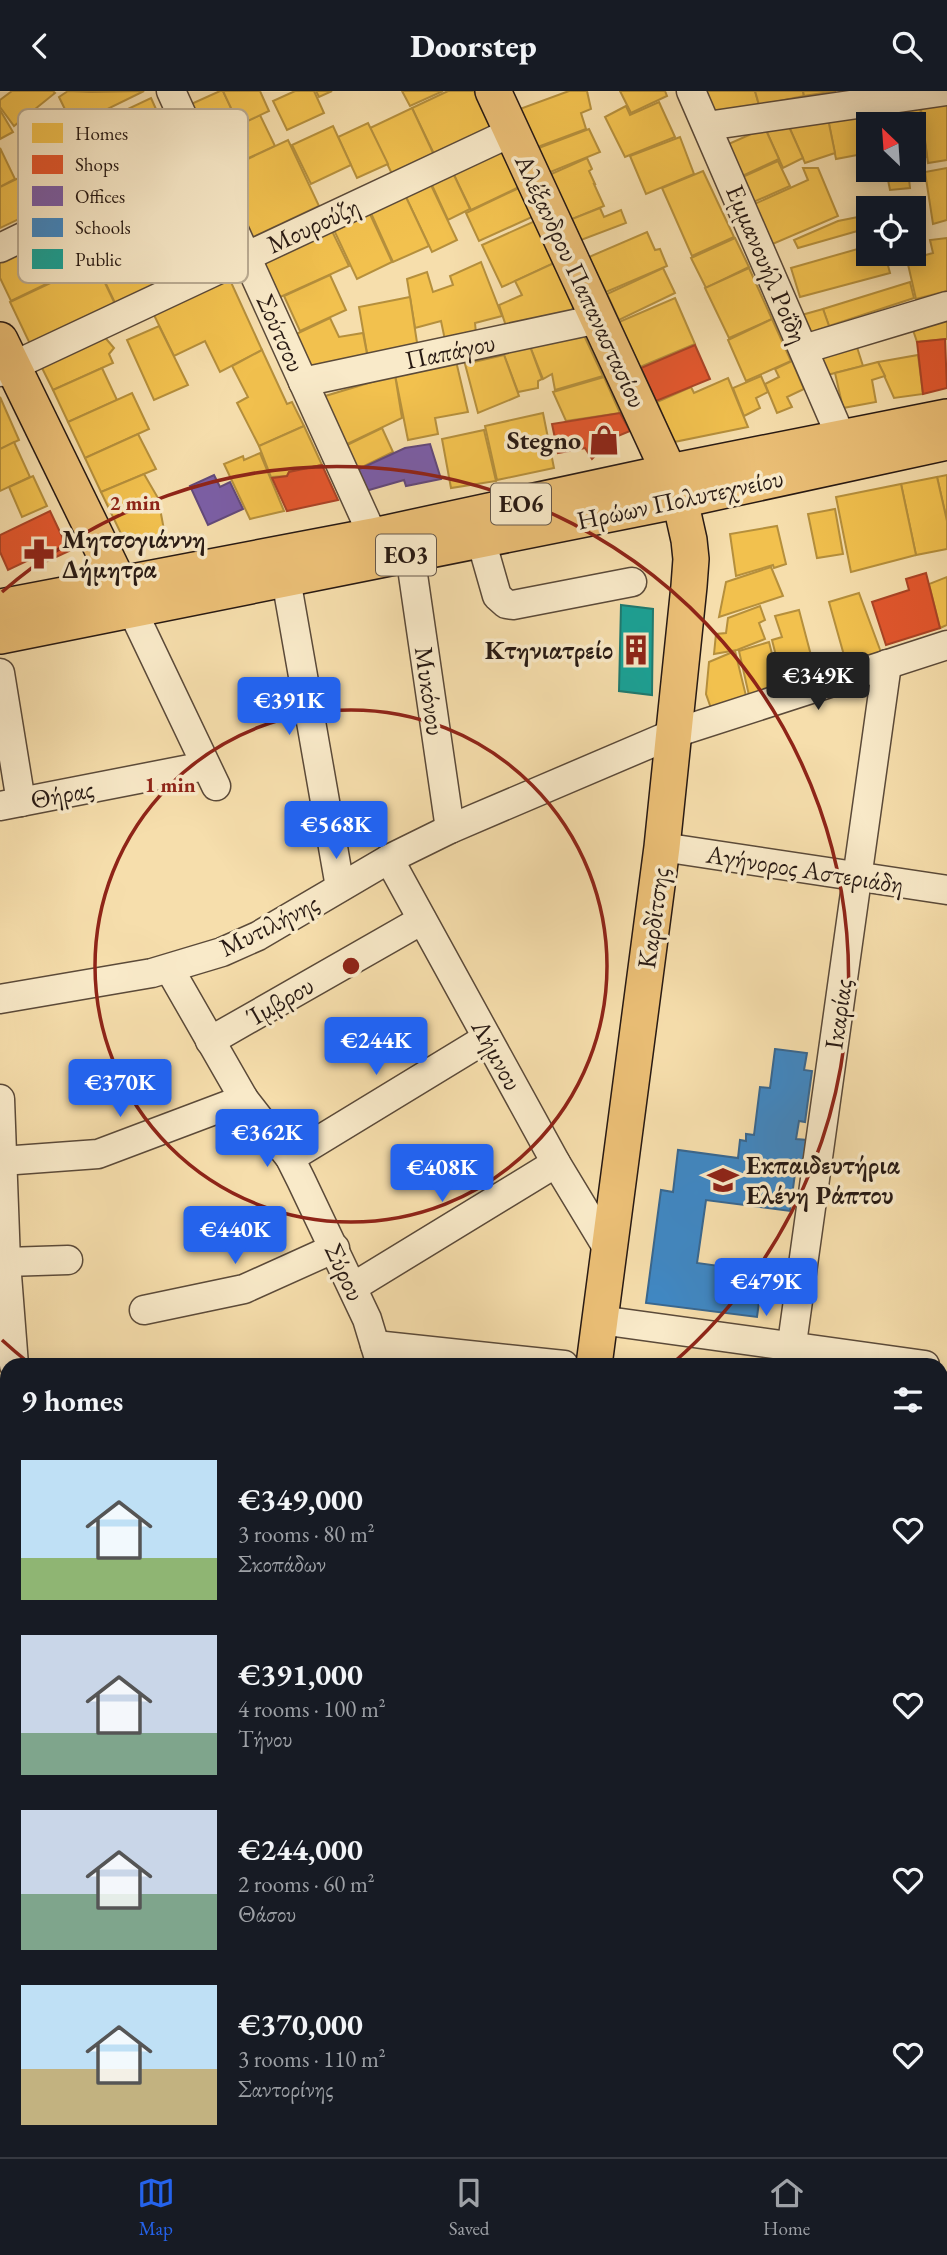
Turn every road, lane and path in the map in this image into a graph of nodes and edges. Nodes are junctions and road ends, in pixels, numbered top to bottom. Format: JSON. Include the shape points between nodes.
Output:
{"nodes":[{"id":1,"x":493,"y":91,"type":"edge"},
{"id":2,"x":691,"y":91,"type":"edge"},
{"id":3,"x":947,"y":91,"type":"edge"},
{"id":4,"x":707,"y":126,"type":"junction"},
{"id":5,"x":512,"y":132,"type":"junction"},
{"id":6,"x":18,"y":239,"type":"edge"},
{"id":7,"x":0,"y":248,"type":"edge"},
{"id":8,"x":248,"y":256,"type":"edge"},
{"id":9,"x":248,"y":261,"type":"edge"},
{"id":10,"x":184,"y":283,"type":"edge"},
{"id":11,"x":947,"y":306,"type":"edge"},
{"id":12,"x":598,"y":319,"type":"junction"},
{"id":13,"x":804,"y":349,"type":"junction"},
{"id":14,"x":4,"y":359,"type":"edge"},
{"id":15,"x":303,"y":382,"type":"junction"},
{"id":16,"x":947,"y":417,"type":"edge"},
{"id":17,"x":841,"y":437,"type":"junction"},
{"id":18,"x":947,"y":442,"type":"edge"},
{"id":19,"x":674,"y":486,"type":"junction"},
{"id":20,"x":373,"y":536,"type":"junction"},
{"id":21,"x":481,"y":540,"type":"junction"},
{"id":22,"x":410,"y":554,"type":"junction"},
{"id":23,"x":286,"y":579,"type":"junction"},
{"id":24,"x":632,"y":582,"type":"dead end"},
{"id":25,"x":126,"y":597,"type":"junction"},
{"id":26,"x":0,"y":607,"type":"edge"},
{"id":27,"x":0,"y":636,"type":"edge"},
{"id":28,"x":947,"y":645,"type":"edge"},
{"id":29,"x":887,"y":664,"type":"junction"},
{"id":30,"x":0,"y":673,"type":"edge"},
{"id":31,"x":675,"y":733,"type":"junction"},
{"id":32,"x":10,"y":804,"type":"edge"},
{"id":33,"x":450,"y":829,"type":"junction"},
{"id":34,"x":662,"y":847,"type":"junction"},
{"id":35,"x":389,"y":859,"type":"junction"},
{"id":36,"x":857,"y":878,"type":"junction"},
{"id":37,"x":340,"y":887,"type":"junction"},
{"id":38,"x":947,"y":890,"type":"edge"},
{"id":39,"x":422,"y":919,"type":"junction"},
{"id":40,"x":170,"y":970,"type":"junction"},
{"id":41,"x":0,"y":999,"type":"edge"},
{"id":42,"x":487,"y":1038,"type":"junction"},
{"id":43,"x":210,"y":1041,"type":"junction"},
{"id":44,"x":0,"y":1099,"type":"edge"},
{"id":45,"x":244,"y":1099,"type":"junction"},
{"id":46,"x":290,"y":1158,"type":"junction"},
{"id":47,"x":2,"y":1161,"type":"edge"},
{"id":48,"x":556,"y":1163,"type":"junction"},
{"id":49,"x":335,"y":1248,"type":"junction"},
{"id":50,"x":608,"y":1249,"type":"junction"},
{"id":51,"x":68,"y":1260,"type":"dead end"},
{"id":52,"x":6,"y":1262,"type":"junction"},
{"id":53,"x":353,"y":1287,"type":"junction"},
{"id":54,"x":144,"y":1310,"type":"dead end"},
{"id":55,"x":600,"y":1320,"type":"junction"},
{"id":56,"x":378,"y":1355,"type":"edge"},
{"id":57,"x":790,"y":1356,"type":"edge"},
{"id":58,"x":13,"y":1358,"type":"edge"},
{"id":59,"x":434,"y":1358,"type":"edge"},
{"id":60,"x":595,"y":1358,"type":"edge"},
{"id":61,"x":820,"y":1358,"type":"edge"}],
"edges":[{"from":1,"to":5,"type":"main road","name":"Αλέξανδρου Παπαναστασίου"},
{"from":2,"to":4,"type":"street","name":"Εμμανουήλ Ροΐδη"},
{"from":3,"to":4,"type":"street"},
{"from":4,"to":13,"type":"street","name":"Εμμανουήλ Ροΐδη"},
{"from":5,"to":8,"type":"street","name":"Μουρούζη"},
{"from":5,"to":12,"type":"main road","name":"Αλέξανδρου Παπαναστασίου"},
{"from":6,"to":7,"type":"street"},
{"from":9,"to":15,"type":"street","name":"Σούτσου"},
{"from":10,"to":14,"type":"street","name":"Μουρούζη"},
{"from":11,"to":13,"type":"street"},
{"from":12,"to":15,"type":"street","name":"Παπάγου"},
{"from":12,"to":19,"type":"main road","name":"Αλέξανδρου Παπαναστασίου"},
{"from":13,"to":17,"type":"street","name":"Εμμανουήλ Ροΐδη"},
{"from":14,"to":25,"type":"main road"},
{"from":15,"to":20,"type":"street","name":"Σούτσου"},
{"from":16,"to":17,"type":"main road","name":"Ηρώων Πολυτεχνείου","number":"ΕΟ3"},
{"from":17,"to":19,"type":"main road","name":"Ηρώων Πολυτεχνείου","number":"ΕΟ3"},
{"from":18,"to":19,"type":"main road","name":"Ηρώων Πολυτεχνείου","number":"ΕΟ3"},
{"from":19,"to":20,"type":"main road","name":"Ηρώων Πολυτεχνείου","number":"ΕΟ6"},
{"from":19,"to":21,"type":"main road","name":"Ηρώων Πολυτεχνείου","number":"ΕΟ3"},
{"from":19,"to":31,"type":"main road","name":"Καρδίτσης","via":[[691,559]]},
{"from":20,"to":25,"type":"main road","name":"Ηρώων Πολυτεχνείου","number":"ΕΟ6"},
{"from":21,"to":22,"type":"main road","name":"Ηρώων Πολυτεχνείου","number":"ΕΟ3"},
{"from":21,"to":24,"type":"street","via":[[497,596],[506,604]]},
{"from":22,"to":23,"type":"main road","name":"Ηρώων Πολυτεχνείου","number":"ΕΟ3"},
{"from":22,"to":33,"type":"street","name":"Μυκόνου"},
{"from":23,"to":25,"type":"main road","name":"Ηρώων Πολυτεχνείου","number":"ΕΟ3"},
{"from":23,"to":37,"type":"street"},
{"from":25,"to":26,"type":"main road","name":"Ηρώων Πολυτεχνείου","number":"ΕΟ6"},
{"from":25,"to":27,"type":"main road","name":"Ηρώων Πολυτεχνείου","number":"ΕΟ6"},
{"from":25,"to":32,"type":"street","name":"Θήρας","via":[[211,776]]},
{"from":28,"to":29,"type":"street","name":"Μυτιλήνης"},
{"from":29,"to":31,"type":"street","name":"Μυτιλήνης"},
{"from":29,"to":36,"type":"street","name":"Ικαρίας"},
{"from":30,"to":32,"type":"street"},
{"from":31,"to":33,"type":"street","name":"Μυτιλήνης"},
{"from":31,"to":34,"type":"main road","name":"Καρδίτσης"},
{"from":33,"to":35,"type":"street","name":"Μυτιλήνης"},
{"from":34,"to":36,"type":"street","name":"Αγήνορος Αστεριάδη"},
{"from":34,"to":50,"type":"main road","name":"Καρδίτσης"},
{"from":35,"to":37,"type":"street","name":"Μυτιλήνης"},
{"from":35,"to":39,"type":"street","name":"Λήμνου"},
{"from":36,"to":38,"type":"street","name":"Αγήνορος Αστεριάδη"},
{"from":36,"to":57,"type":"street","name":"Ικαρίας"},
{"from":37,"to":40,"type":"street","name":"Μυτιλήνης","via":[[258,936]]},
{"from":39,"to":42,"type":"street","name":"Λήμνου"},
{"from":39,"to":43,"type":"street","name":"Ίμβρου"},
{"from":40,"to":41,"type":"street","name":"Μυτιλήνης"},
{"from":40,"to":43,"type":"street","name":"Σύρου"},
{"from":42,"to":46,"type":"street"},
{"from":42,"to":48,"type":"street","name":"Λήμνου"},
{"from":43,"to":45,"type":"street","name":"Σύρου"},
{"from":44,"to":47,"type":"street"},
{"from":45,"to":46,"type":"street","name":"Σύρου"},
{"from":45,"to":47,"type":"street","via":[[97,1153]]},
{"from":46,"to":49,"type":"street","name":"Σύρου"},
{"from":47,"to":52,"type":"street"},
{"from":48,"to":50,"type":"street","name":"Λήμνου"},
{"from":48,"to":53,"type":"street"},
{"from":49,"to":53,"type":"street","name":"Σύρου"},
{"from":49,"to":54,"type":"street","via":[[244,1289]]},
{"from":50,"to":55,"type":"main road","name":"Καρδίτσης"},
{"from":51,"to":52,"type":"street"},
{"from":52,"to":58,"type":"street"},
{"from":53,"to":56,"type":"street","name":"Σύρου"},
{"from":55,"to":57,"type":"street"},
{"from":55,"to":60,"type":"main road","name":"Καρδίτσης"},
{"from":56,"to":59,"type":"street"},
{"from":57,"to":61,"type":"street"}]}
